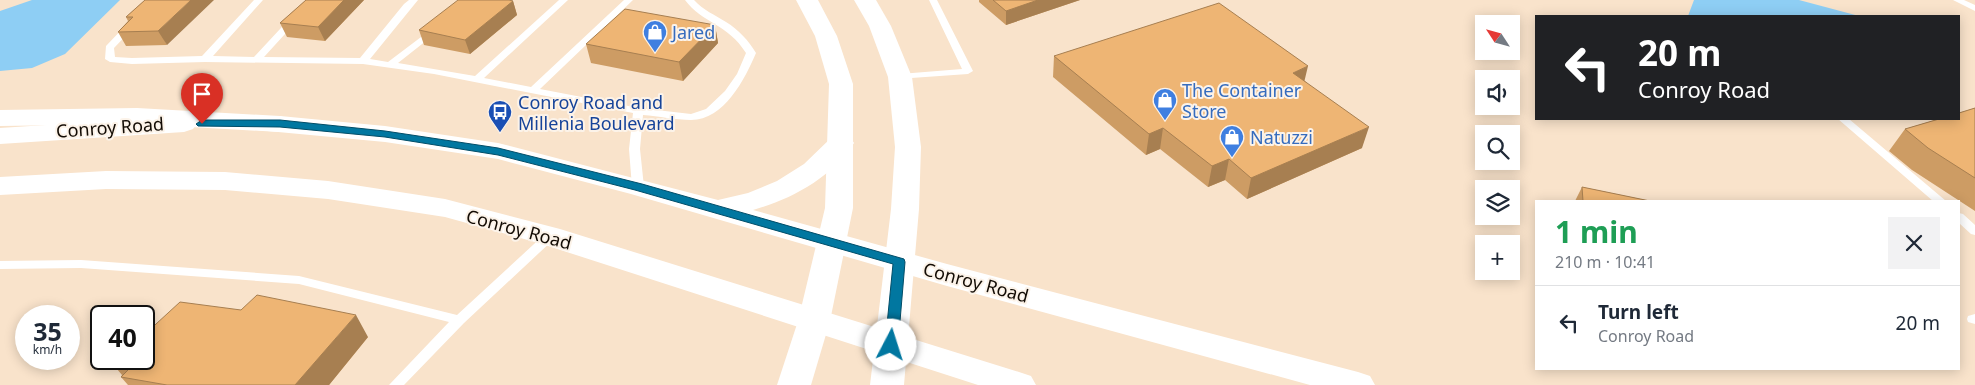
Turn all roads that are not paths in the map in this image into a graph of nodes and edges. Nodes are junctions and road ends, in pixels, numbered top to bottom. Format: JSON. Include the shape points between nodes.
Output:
{"nodes":[{"id":1,"x":259,"y":0,"type":"edge"},
{"id":2,"x":312,"y":0,"type":"edge"},
{"id":3,"x":414,"y":0,"type":"edge"},
{"id":4,"x":564,"y":0,"type":"edge"},
{"id":5,"x":629,"y":0,"type":"edge"},
{"id":6,"x":690,"y":0,"type":"edge"},
{"id":7,"x":807,"y":0,"type":"edge"},
{"id":8,"x":865,"y":0,"type":"edge"},
{"id":9,"x":933,"y":0,"type":"edge"},
{"id":10,"x":1957,"y":0,"type":"edge"},
{"id":11,"x":1975,"y":8,"type":"edge"},
{"id":12,"x":139,"y":17,"type":"edge"},
{"id":13,"x":442,"y":25,"type":"edge"},
{"id":14,"x":205,"y":59,"type":"junction"},
{"id":15,"x":256,"y":60,"type":"junction"},
{"id":16,"x":363,"y":61,"type":"junction"},
{"id":17,"x":390,"y":65,"type":"junction"},
{"id":18,"x":900,"y":76,"type":"junction"},
{"id":19,"x":477,"y":79,"type":"junction"},
{"id":20,"x":533,"y":90,"type":"junction"},
{"id":21,"x":639,"y":111,"type":"junction"},
{"id":22,"x":0,"y":118,"type":"edge"},
{"id":23,"x":1843,"y":120,"type":"edge"},
{"id":24,"x":280,"y":124,"type":"junction"},
{"id":25,"x":0,"y":136,"type":"edge"},
{"id":26,"x":841,"y":143,"type":"junction"},
{"id":27,"x":0,"y":186,"type":"edge"},
{"id":28,"x":638,"y":187,"type":"junction"},
{"id":29,"x":1939,"y":200,"type":"edge"},
{"id":30,"x":718,"y":210,"type":"junction"},
{"id":31,"x":1960,"y":218,"type":"edge"},
{"id":32,"x":1975,"y":231,"type":"edge"},
{"id":33,"x":550,"y":236,"type":"junction"},
{"id":34,"x":832,"y":243,"type":"junction"},
{"id":35,"x":899,"y":262,"type":"junction"},
{"id":36,"x":0,"y":265,"type":"edge"},
{"id":37,"x":459,"y":320,"type":"junction"},
{"id":38,"x":814,"y":320,"type":"junction"},
{"id":39,"x":891,"y":345,"type":"junction"},
{"id":40,"x":396,"y":385,"type":"edge"},
{"id":41,"x":794,"y":385,"type":"edge"},
{"id":42,"x":887,"y":385,"type":"edge"},
{"id":43,"x":1019,"y":385,"type":"edge"},
{"id":44,"x":1358,"y":385,"type":"edge"}],
"edges":[{"from":1,"to":14,"type":"lane"},
{"from":2,"to":15,"type":"lane"},
{"from":3,"to":16,"type":"lane"},
{"from":4,"to":19,"type":"lane"},
{"from":5,"to":20,"type":"lane"},
{"from":6,"to":21,"type":"lane","via":[[706,16],[727,26],[752,53],[729,93],[710,111],[682,118]]},
{"from":7,"to":26,"type":"main road","via":[[826,36],[841,84]]},
{"from":8,"to":18,"type":"main road","via":[[880,26]]},
{"from":9,"to":18,"type":"lane","via":[[968,71]]},
{"from":10,"to":11,"type":"lane"},
{"from":12,"to":14,"type":"lane","via":[[109,48],[110,59],[132,62]]},
{"from":13,"to":17,"type":"lane"},
{"from":14,"to":15,"type":"lane"},
{"from":15,"to":16,"type":"lane"},
{"from":16,"to":17,"type":"lane"},
{"from":17,"to":19,"type":"lane"},
{"from":18,"to":35,"type":"main road","via":[[908,147]]},
{"from":19,"to":20,"type":"lane"},
{"from":20,"to":21,"type":"lane"},
{"from":21,"to":28,"type":"lane","via":[[633,156]]},
{"from":22,"to":24,"type":"main road","via":[[137,116]]},
{"from":23,"to":29,"type":"lane"},
{"from":24,"to":25,"type":"main road","name":"Conroy Road","via":[[162,124]]},
{"from":24,"to":28,"type":"main road","name":"Conroy Road","via":[[385,134],[498,151]]},
{"from":26,"to":30,"type":"main road","via":[[819,168],[788,189]]},
{"from":26,"to":34,"type":"main road","via":[[839,208]]},
{"from":27,"to":33,"type":"main road","name":"Conroy Road","via":[[106,180],[225,180],[328,190],[445,208]]},
{"from":28,"to":30,"type":"main road","name":"Conroy Road"},
{"from":30,"to":34,"type":"main road","name":"Conroy Road"},
{"from":31,"to":32,"type":"lane"},
{"from":33,"to":37,"type":"lane"},
{"from":33,"to":38,"type":"main road","name":"Conroy Road"},
{"from":34,"to":35,"type":"main road","name":"Conroy Road"},
{"from":34,"to":38,"type":"main road"},
{"from":35,"to":39,"type":"main road"},
{"from":35,"to":44,"type":"main road","name":"Conroy Road"},
{"from":36,"to":37,"type":"lane","via":[[81,264],[299,280]]},
{"from":37,"to":40,"type":"lane"},
{"from":38,"to":39,"type":"main road","name":"Conroy Road"},
{"from":38,"to":41,"type":"main road"},
{"from":39,"to":42,"type":"main road"},
{"from":39,"to":43,"type":"main road","name":"Conroy Road"}]}
